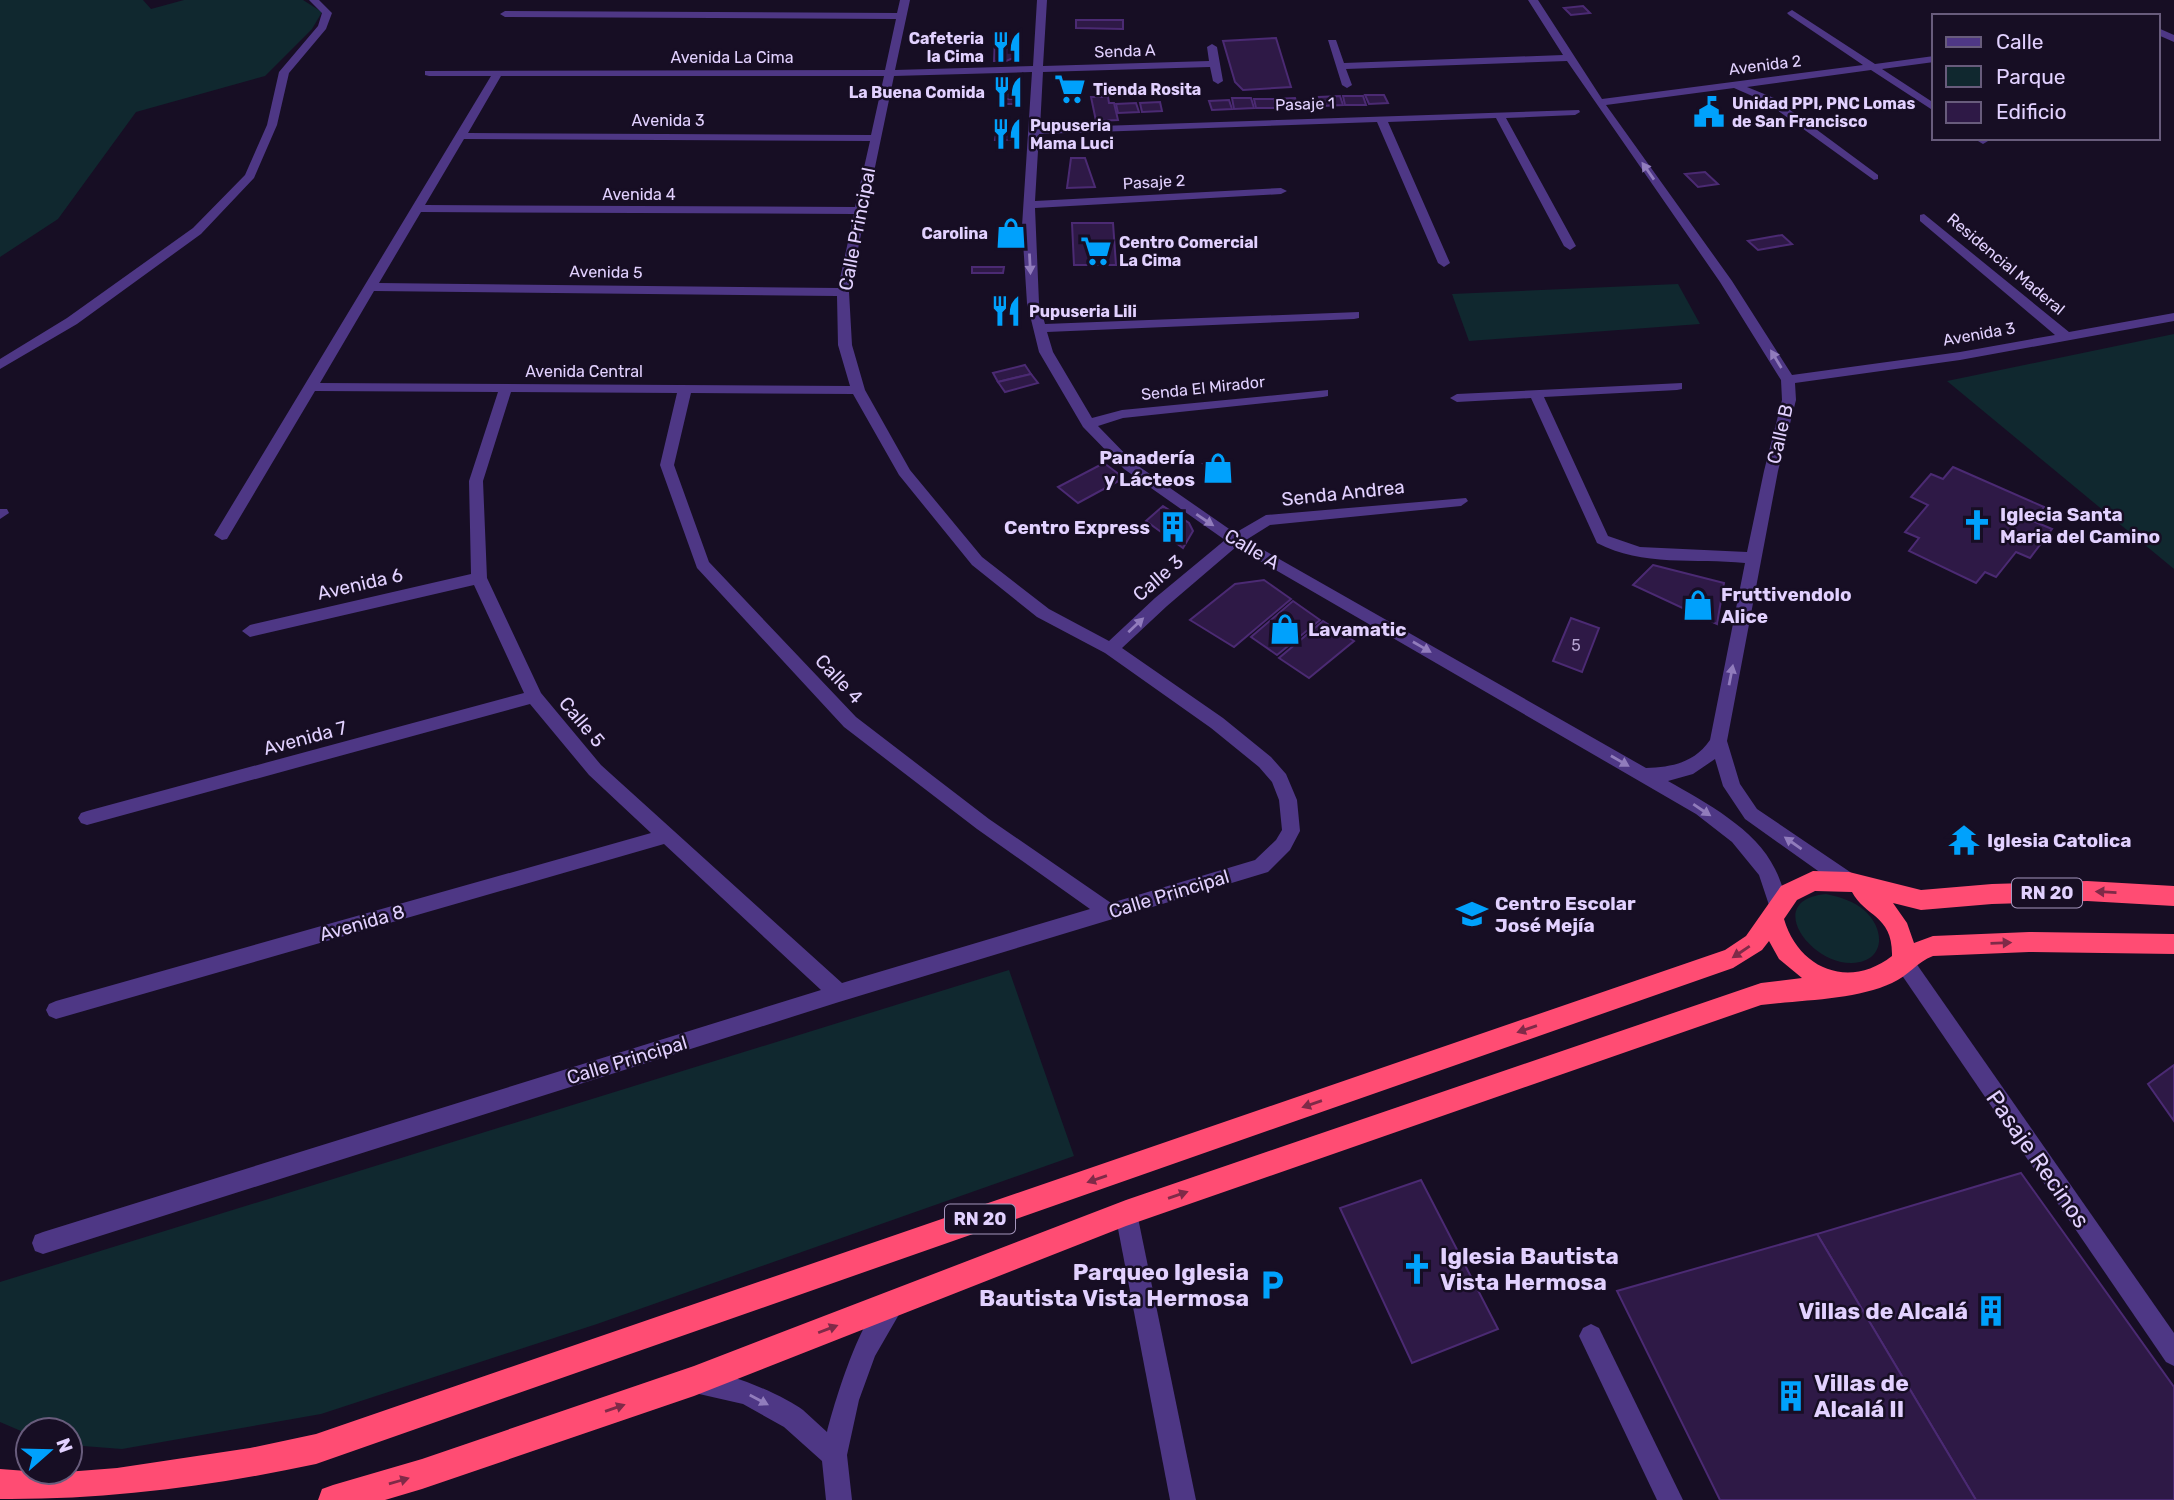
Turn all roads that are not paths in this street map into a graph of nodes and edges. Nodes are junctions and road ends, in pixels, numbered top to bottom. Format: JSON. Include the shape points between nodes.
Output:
{"nodes":[{"id":1,"x":314,"y":0,"type":"edge"},
{"id":2,"x":905,"y":0,"type":"edge"},
{"id":3,"x":1042,"y":0,"type":"edge"},
{"id":4,"x":1534,"y":0,"type":"edge"},
{"id":5,"x":1792,"y":13,"type":"dead end"},
{"id":6,"x":505,"y":14,"type":"dead end"},
{"id":7,"x":901,"y":16,"type":"junction"},
{"id":8,"x":1332,"y":43,"type":"dead end"},
{"id":9,"x":1212,"y":47,"type":"dead end"},
{"id":10,"x":1570,"y":58,"type":"junction"},
{"id":11,"x":1932,"y":59,"type":"edge"},
{"id":12,"x":1914,"y":62,"type":"junction"},
{"id":13,"x":1215,"y":64,"type":"junction"},
{"id":14,"x":1341,"y":66,"type":"junction"},
{"id":15,"x":1873,"y":67,"type":"junction"},
{"id":16,"x":1924,"y":68,"type":"dead end"},
{"id":17,"x":1036,"y":70,"type":"junction"},
{"id":18,"x":429,"y":73,"type":"dead end"},
{"id":19,"x":498,"y":73,"type":"junction"},
{"id":20,"x":889,"y":73,"type":"junction"},
{"id":21,"x":1218,"y":81,"type":"dead end"},
{"id":22,"x":1347,"y":85,"type":"dead end"},
{"id":23,"x":1734,"y":85,"type":"junction"},
{"id":24,"x":1600,"y":103,"type":"junction"},
{"id":25,"x":1932,"y":107,"type":"edge"},
{"id":26,"x":1575,"y":112,"type":"dead end"},
{"id":27,"x":1500,"y":116,"type":"junction"},
{"id":28,"x":1381,"y":119,"type":"junction"},
{"id":29,"x":1035,"y":131,"type":"junction"},
{"id":30,"x":460,"y":136,"type":"junction"},
{"id":31,"x":876,"y":138,"type":"junction"},
{"id":32,"x":1874,"y":177,"type":"dead end"},
{"id":33,"x":1281,"y":191,"type":"dead end"},
{"id":34,"x":1029,"y":205,"type":"junction"},
{"id":35,"x":417,"y":208,"type":"junction"},
{"id":36,"x":860,"y":211,"type":"junction"},
{"id":37,"x":1924,"y":218,"type":"dead end"},
{"id":38,"x":1570,"y":246,"type":"dead end"},
{"id":39,"x":1444,"y":263,"type":"dead end"},
{"id":40,"x":370,"y":287,"type":"junction"},
{"id":41,"x":843,"y":292,"type":"junction"},
{"id":42,"x":1354,"y":315,"type":"dead end"},
{"id":43,"x":2174,"y":317,"type":"edge"},
{"id":44,"x":1039,"y":328,"type":"junction"},
{"id":45,"x":2065,"y":337,"type":"junction"},
{"id":46,"x":0,"y":365,"type":"edge"},
{"id":47,"x":1788,"y":380,"type":"junction"},
{"id":48,"x":1677,"y":386,"type":"dead end"},
{"id":49,"x":310,"y":387,"type":"junction"},
{"id":50,"x":506,"y":388,"type":"junction"},
{"id":51,"x":685,"y":389,"type":"junction"},
{"id":52,"x":858,"y":390,"type":"junction"},
{"id":53,"x":1323,"y":393,"type":"dead end"},
{"id":54,"x":1536,"y":394,"type":"junction"},
{"id":55,"x":1457,"y":398,"type":"dead end"},
{"id":56,"x":1088,"y":424,"type":"junction"},
{"id":57,"x":1461,"y":501,"type":"dead end"},
{"id":58,"x":222,"y":535,"type":"dead end"},
{"id":59,"x":1235,"y":540,"type":"junction"},
{"id":60,"x":1754,"y":558,"type":"junction"},
{"id":61,"x":479,"y":578,"type":"junction"},
{"id":62,"x":250,"y":631,"type":"dead end"},
{"id":63,"x":1111,"y":649,"type":"junction"},
{"id":64,"x":534,"y":698,"type":"junction"},
{"id":65,"x":1718,"y":741,"type":"junction"},
{"id":66,"x":1644,"y":775,"type":"junction"},
{"id":67,"x":87,"y":818,"type":"dead end"},
{"id":68,"x":667,"y":836,"type":"junction"},
{"id":69,"x":1849,"y":882,"type":"junction"},
{"id":70,"x":2174,"y":897,"type":"edge"},
{"id":71,"x":1775,"y":912,"type":"junction"},
{"id":72,"x":1110,"y":913,"type":"junction"},
{"id":73,"x":2174,"y":944,"type":"edge"},
{"id":74,"x":1904,"y":962,"type":"junction"},
{"id":75,"x":1836,"y":984,"type":"junction"},
{"id":76,"x":839,"y":993,"type":"junction"},
{"id":77,"x":56,"y":1010,"type":"dead end"},
{"id":78,"x":1126,"y":1213,"type":"junction"},
{"id":79,"x":43,"y":1243,"type":"dead end"},
{"id":80,"x":893,"y":1304,"type":"junction"},
{"id":81,"x":1591,"y":1335,"type":"dead end"},
{"id":82,"x":2174,"y":1354,"type":"edge"},
{"id":83,"x":694,"y":1381,"type":"junction"},
{"id":84,"x":834,"y":1455,"type":"junction"},
{"id":85,"x":0,"y":1484,"type":"edge"},
{"id":86,"x":334,"y":1500,"type":"edge"},
{"id":87,"x":839,"y":1500,"type":"edge"},
{"id":88,"x":1183,"y":1500,"type":"edge"},
{"id":89,"x":1670,"y":1500,"type":"edge"}],
"edges":[{"from":1,"to":46,"type":"street","via":[[327,13],[323,27],[284,72],[272,125],[250,176],[197,232],[72,321]]},
{"from":2,"to":7,"type":"street","name":"Calle Principal"},
{"from":3,"to":17,"type":"street","name":"Calle A"},
{"from":4,"to":10,"type":"street","name":"Calle B"},
{"from":5,"to":15,"type":"street"},
{"from":6,"to":7,"type":"street"},
{"from":7,"to":20,"type":"street","name":"Calle Principal"},
{"from":8,"to":14,"type":"street"},
{"from":9,"to":13,"type":"street"},
{"from":10,"to":14,"type":"street"},
{"from":10,"to":24,"type":"street","name":"Calle B"},
{"from":11,"to":12,"type":"street","name":"Avenida 2"},
{"from":12,"to":15,"type":"street","name":"Avenida 2"},
{"from":12,"to":16,"type":"street"},
{"from":13,"to":17,"type":"street","name":"Senda A"},
{"from":13,"to":21,"type":"street"},
{"from":14,"to":22,"type":"street"},
{"from":15,"to":23,"type":"street","name":"Avenida 2"},
{"from":15,"to":25,"type":"street"},
{"from":17,"to":20,"type":"street","name":"Avenida La Cima"},
{"from":17,"to":29,"type":"street","name":"Calle A"},
{"from":18,"to":19,"type":"street","name":"Avenida La Cima"},
{"from":19,"to":20,"type":"street","name":"Avenida La Cima"},
{"from":19,"to":30,"type":"street"},
{"from":20,"to":31,"type":"street","name":"Calle Principal"},
{"from":23,"to":24,"type":"street","name":"Avenida 2"},
{"from":23,"to":32,"type":"street","via":[[1770,100]]},
{"from":47,"to":24,"type":"street","name":"Calle B","one_way":true,"via":[[1726,281]]},
{"from":26,"to":27,"type":"street","name":"Pasaje 1"},
{"from":27,"to":28,"type":"street","name":"Pasaje 1"},
{"from":27,"to":38,"type":"street"},
{"from":28,"to":29,"type":"street","name":"Pasaje 1"},
{"from":28,"to":39,"type":"street"},
{"from":29,"to":34,"type":"street","name":"Calle A"},
{"from":30,"to":31,"type":"street","name":"Avenida 3"},
{"from":30,"to":35,"type":"street"},
{"from":31,"to":36,"type":"street","name":"Calle Principal"},
{"from":33,"to":34,"type":"street","name":"Pasaje 2"},
{"from":34,"to":44,"type":"street","name":"Calle A","one_way":true,"via":[[1030,276]]},
{"from":35,"to":36,"type":"street","name":"Avenida 4"},
{"from":35,"to":40,"type":"street"},
{"from":36,"to":41,"type":"street","name":"Calle Principal"},
{"from":37,"to":45,"type":"street","name":"Residencial Maderal"},
{"from":40,"to":41,"type":"street","name":"Avenida 5"},
{"from":40,"to":49,"type":"street"},
{"from":41,"to":52,"type":"street","name":"Calle Principal","via":[[845,345]]},
{"from":42,"to":44,"type":"street"},
{"from":43,"to":45,"type":"street","name":"Avenida 3"},
{"from":44,"to":56,"type":"street","name":"Calle A","via":[[1046,352]]},
{"from":45,"to":47,"type":"street","name":"Avenida 3"},
{"from":47,"to":60,"type":"street","name":"Calle B","via":[[1789,400]]},
{"from":48,"to":54,"type":"street"},
{"from":49,"to":50,"type":"street","name":"Avenida Central"},
{"from":49,"to":58,"type":"street"},
{"from":50,"to":51,"type":"street","name":"Avenida Central"},
{"from":50,"to":61,"type":"street","name":"Calle 5","via":[[476,481]]},
{"from":51,"to":52,"type":"street","name":"Avenida Central"},
{"from":51,"to":72,"type":"street","name":"Calle 4","via":[[667,465],[702,564],[850,722]]},
{"from":52,"to":63,"type":"street","name":"Calle Principal","via":[[904,472],[977,561],[1043,612]]},
{"from":53,"to":56,"type":"street","name":"Senda El Mirador","via":[[1122,415]]},
{"from":54,"to":55,"type":"street"},
{"from":54,"to":60,"type":"street","via":[[1602,539],[1638,554]]},
{"from":56,"to":59,"type":"street","name":"Calle A","one_way":true,"via":[[1129,466]]},
{"from":57,"to":59,"type":"street","name":"Senda Andrea","via":[[1266,520]]},
{"from":63,"to":59,"type":"street","name":"Calle 3","one_way":true},
{"from":59,"to":66,"type":"street","name":"Calle A","one_way":true},
{"from":65,"to":60,"type":"street","name":"Calle B","one_way":true},
{"from":61,"to":62,"type":"street","name":"Avenida 6"},
{"from":61,"to":64,"type":"street","name":"Calle 5"},
{"from":63,"to":72,"type":"street","name":"Calle Principal","via":[[1265,762],[1280,779],[1288,800],[1291,831],[1261,866]]},
{"from":64,"to":67,"type":"street","name":"Avenida 7"},
{"from":64,"to":68,"type":"street","name":"Calle 5","via":[[595,769]]},
{"from":65,"to":66,"type":"street","via":[[1699,764],[1674,773]]},
{"from":69,"to":65,"type":"street","name":"Calle B","one_way":true,"via":[[1751,814],[1732,786]]},
{"from":66,"to":71,"type":"street","name":"Calle A","one_way":true,"via":[[1739,837],[1767,871]]},
{"from":68,"to":76,"type":"street","name":"Calle 5"},
{"from":68,"to":77,"type":"street","name":"Avenida 8"},
{"from":70,"to":69,"type":"highway","number":"RN 20","one_way":true,"via":[[2087,891],[1921,900]]},
{"from":69,"to":71,"type":"highway","number":"RN 20","via":[[1812,881],[1789,893]]},
{"from":69,"to":74,"type":"highway","via":[[1889,912],[1904,943]]},
{"from":71,"to":75,"type":"highway","via":[[1775,935],[1785,951],[1799,965]]},
{"from":71,"to":85,"type":"highway","number":"RN 20","one_way":true,"via":[[1754,943],[1733,958],[316,1449],[117,1483],[53,1488]]},
{"from":72,"to":76,"type":"street","name":"Calle Principal"},
{"from":74,"to":73,"type":"highway","number":"RN 20","one_way":true,"via":[[1933,946]]},
{"from":74,"to":75,"type":"highway","number":"RN 20","via":[[1869,981]]},
{"from":74,"to":82,"type":"street","name":"Pasaje Recinos"},
{"from":78,"to":75,"type":"highway","number":"RN 20","one_way":true,"via":[[1761,994]]},
{"from":76,"to":79,"type":"street","name":"Calle Principal"},
{"from":78,"to":80,"type":"highway","number":"RN 20"},
{"from":78,"to":88,"type":"street"},
{"from":83,"to":80,"type":"highway","number":"RN 20","one_way":true},
{"from":80,"to":84,"type":"street","via":[[866,1349],[846,1400]]},
{"from":81,"to":89,"type":"street"},
{"from":83,"to":84,"type":"street","one_way":true,"via":[[746,1393],[793,1418]]},
{"from":86,"to":83,"type":"highway","number":"RN 20","one_way":true},
{"from":84,"to":87,"type":"street"}]}
